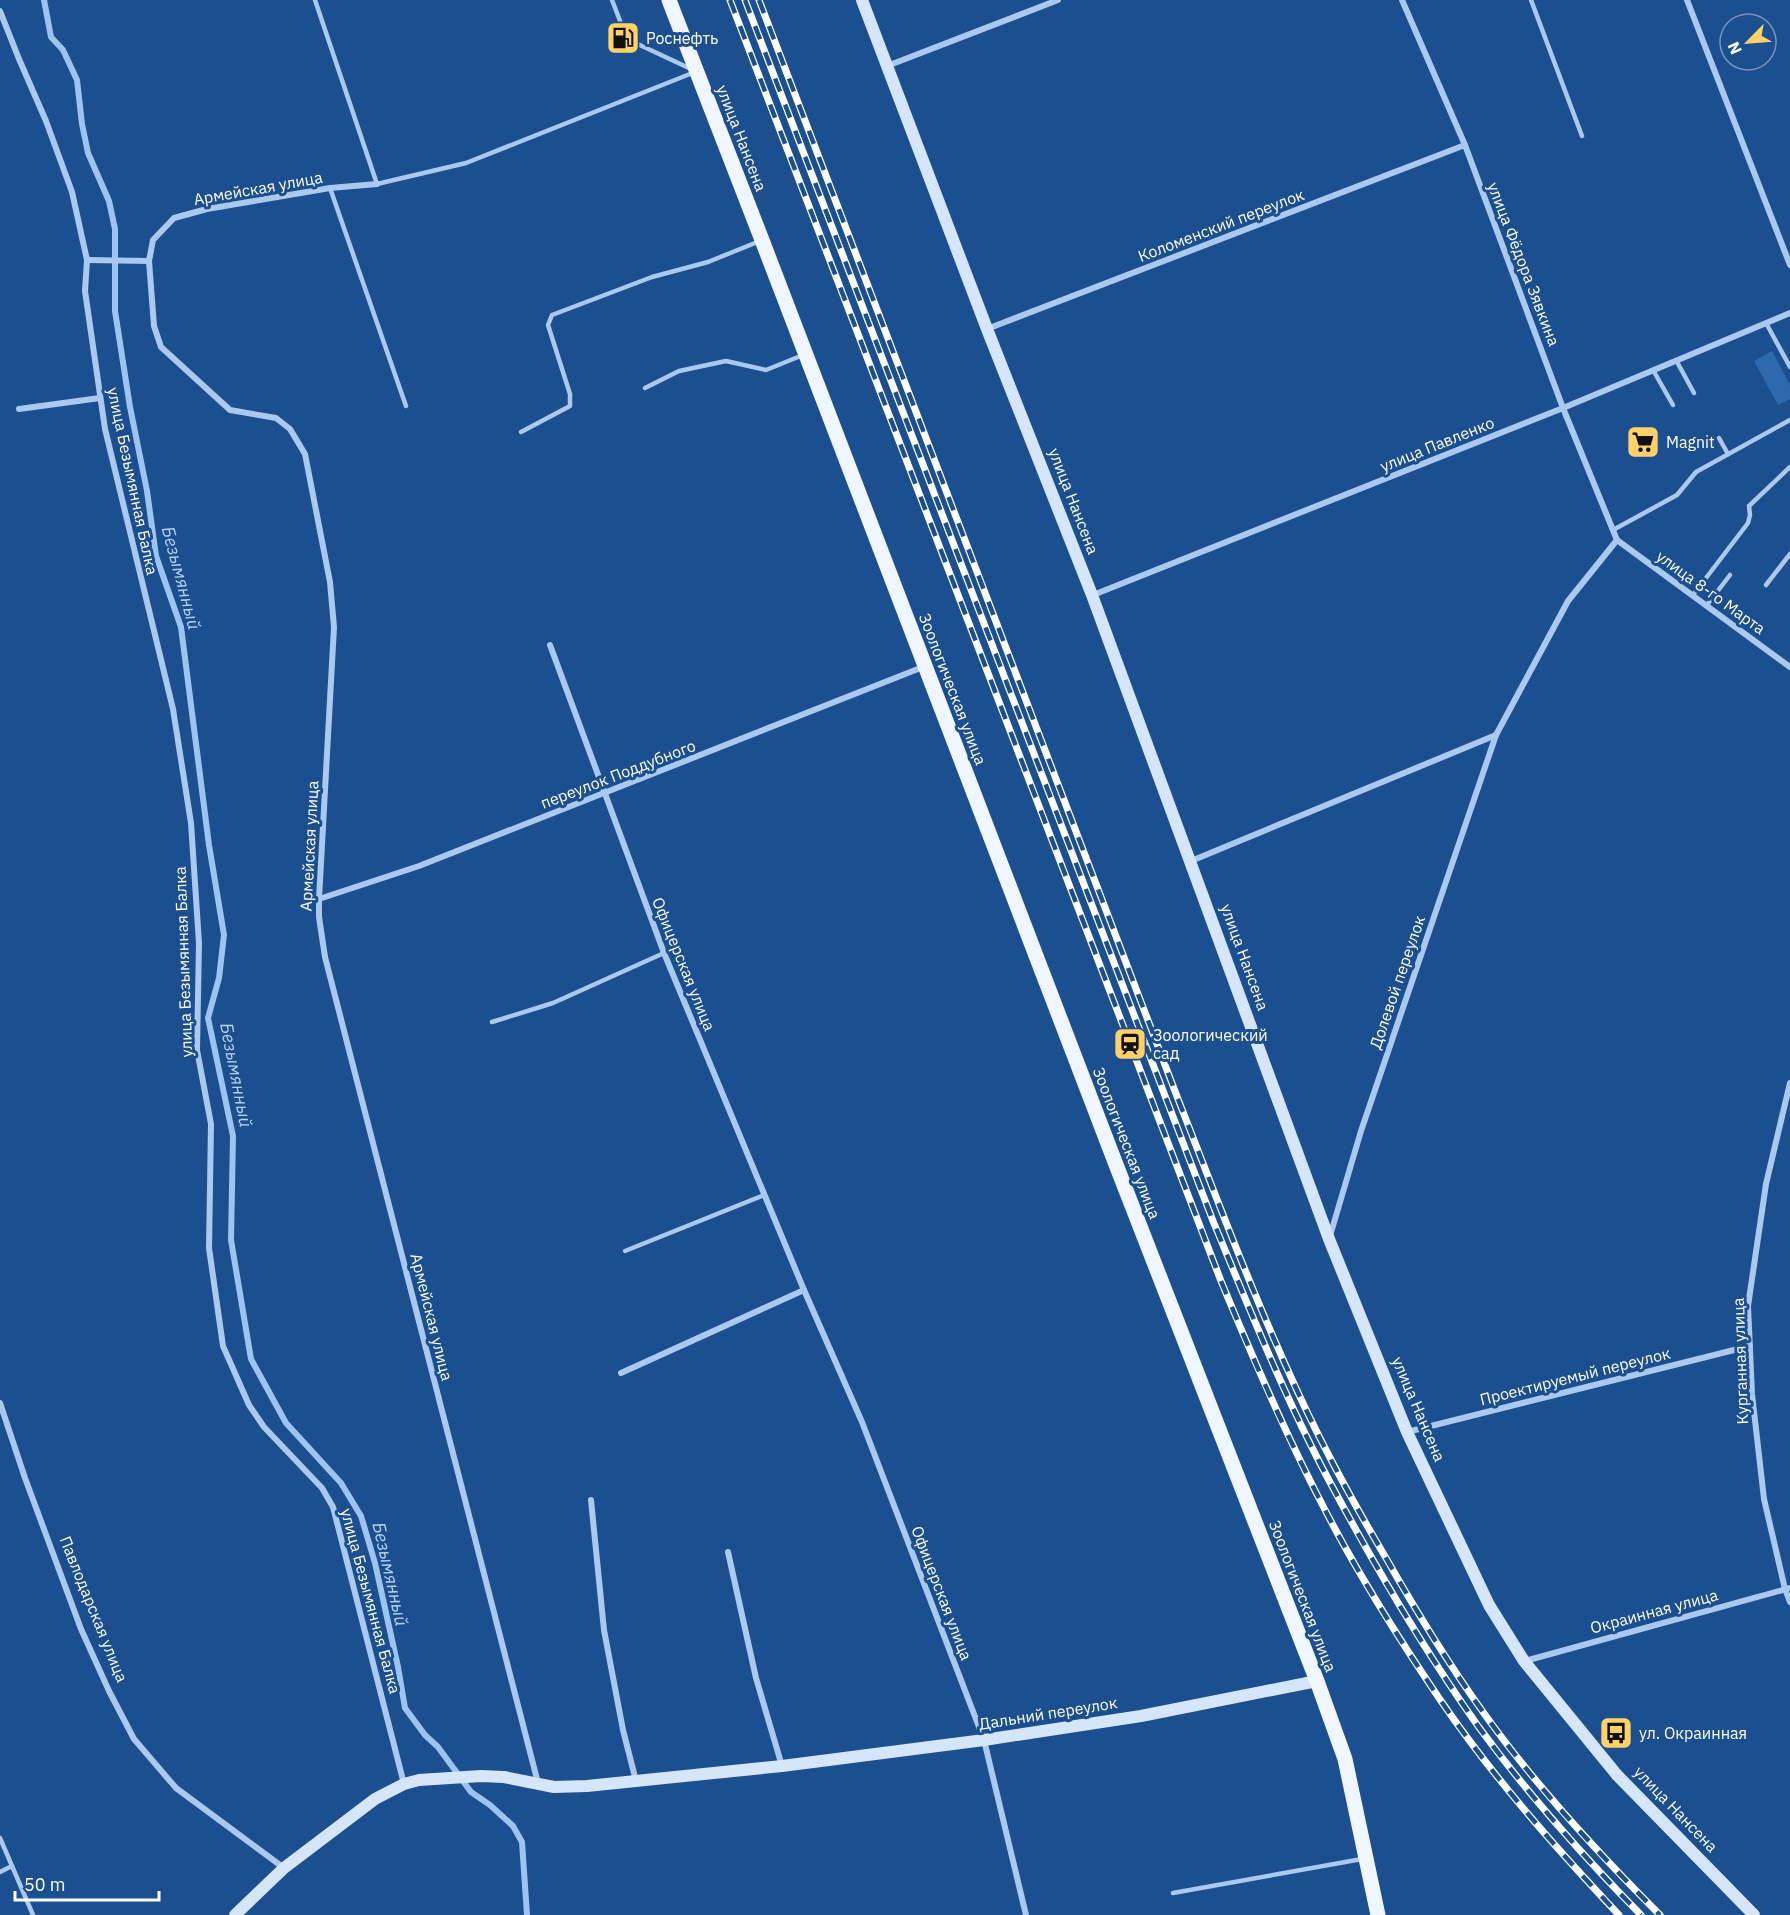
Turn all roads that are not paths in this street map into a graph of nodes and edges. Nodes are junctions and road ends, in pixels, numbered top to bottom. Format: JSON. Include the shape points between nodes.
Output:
{"nodes":[{"id":1,"x":315,"y":0,"type":"edge"},
{"id":2,"x":612,"y":0,"type":"edge"},
{"id":3,"x":669,"y":0,"type":"edge"},
{"id":4,"x":862,"y":0,"type":"edge"},
{"id":5,"x":1058,"y":0,"type":"edge"},
{"id":6,"x":1402,"y":0,"type":"edge"},
{"id":7,"x":1531,"y":0,"type":"edge"},
{"id":8,"x":1687,"y":0,"type":"edge"},
{"id":9,"x":0,"y":11,"type":"edge"},
{"id":10,"x":887,"y":66,"type":"junction"},
{"id":11,"x":697,"y":72,"type":"junction"},
{"id":12,"x":1582,"y":136,"type":"dead end"},
{"id":13,"x":1465,"y":146,"type":"junction"},
{"id":14,"x":377,"y":184,"type":"junction"},
{"id":15,"x":330,"y":188,"type":"junction"},
{"id":16,"x":762,"y":240,"type":"junction"},
{"id":17,"x":87,"y":260,"type":"junction"},
{"id":18,"x":149,"y":261,"type":"junction"},
{"id":19,"x":1790,"y":265,"type":"edge"},
{"id":20,"x":1790,"y":313,"type":"edge"},
{"id":21,"x":1766,"y":323,"type":"junction"},
{"id":22,"x":987,"y":329,"type":"junction"},
{"id":23,"x":805,"y":354,"type":"junction"},
{"id":24,"x":1676,"y":360,"type":"junction"},
{"id":25,"x":1790,"y":366,"type":"edge"},
{"id":26,"x":1653,"y":370,"type":"junction"},
{"id":27,"x":645,"y":388,"type":"dead end"},
{"id":28,"x":819,"y":391,"type":"joint"},
{"id":29,"x":1694,"y":393,"type":"dead end"},
{"id":30,"x":100,"y":398,"type":"junction"},
{"id":31,"x":1672,"y":405,"type":"dead end"},
{"id":32,"x":406,"y":406,"type":"dead end"},
{"id":33,"x":1563,"y":408,"type":"junction"},
{"id":34,"x":19,"y":409,"type":"dead end"},
{"id":35,"x":1790,"y":420,"type":"edge"},
{"id":36,"x":521,"y":432,"type":"dead end"},
{"id":37,"x":1719,"y":438,"type":"dead end"},
{"id":38,"x":1728,"y":454,"type":"junction"},
{"id":39,"x":1790,"y":467,"type":"edge"},
{"id":40,"x":1613,"y":530,"type":"junction"},
{"id":41,"x":1617,"y":540,"type":"junction"},
{"id":42,"x":1790,"y":554,"type":"edge"},
{"id":43,"x":1730,"y":574,"type":"dead end"},
{"id":44,"x":1766,"y":585,"type":"dead end"},
{"id":45,"x":1092,"y":595,"type":"junction"},
{"id":46,"x":1693,"y":595,"type":"junction"},
{"id":47,"x":1707,"y":606,"type":"junction"},
{"id":48,"x":550,"y":645,"type":"dead end"},
{"id":49,"x":925,"y":667,"type":"junction"},
{"id":50,"x":1790,"y":667,"type":"edge"},
{"id":51,"x":1496,"y":735,"type":"junction"},
{"id":52,"x":606,"y":794,"type":"junction"},
{"id":53,"x":1191,"y":861,"type":"junction"},
{"id":54,"x":319,"y":899,"type":"junction"},
{"id":55,"x":664,"y":953,"type":"junction"},
{"id":56,"x":492,"y":1022,"type":"dead end"},
{"id":57,"x":1790,"y":1083,"type":"edge"},
{"id":58,"x":764,"y":1195,"type":"junction"},
{"id":59,"x":1329,"y":1239,"type":"junction"},
{"id":60,"x":625,"y":1251,"type":"dead end"},
{"id":61,"x":804,"y":1290,"type":"junction"},
{"id":62,"x":1750,"y":1346,"type":"junction"},
{"id":63,"x":621,"y":1373,"type":"dead end"},
{"id":64,"x":0,"y":1402,"type":"edge"},
{"id":65,"x":1407,"y":1432,"type":"junction"},
{"id":66,"x":591,"y":1500,"type":"dead end"},
{"id":67,"x":728,"y":1552,"type":"dead end"},
{"id":68,"x":1788,"y":1589,"type":"edge"},
{"id":69,"x":1790,"y":1602,"type":"edge"},
{"id":70,"x":1524,"y":1661,"type":"junction"},
{"id":71,"x":1317,"y":1681,"type":"junction"},
{"id":72,"x":984,"y":1740,"type":"junction"},
{"id":73,"x":782,"y":1766,"type":"junction"},
{"id":74,"x":636,"y":1781,"type":"junction"},
{"id":75,"x":538,"y":1783,"type":"junction"},
{"id":76,"x":404,"y":1784,"type":"junction"},
{"id":77,"x":0,"y":1838,"type":"edge"},
{"id":78,"x":1366,"y":1858,"type":"junction"},
{"id":79,"x":12,"y":1866,"type":"junction"},
{"id":80,"x":284,"y":1868,"type":"junction"},
{"id":81,"x":0,"y":1872,"type":"edge"},
{"id":82,"x":1173,"y":1893,"type":"dead end"},
{"id":83,"x":33,"y":1915,"type":"edge"},
{"id":84,"x":235,"y":1915,"type":"edge"},
{"id":85,"x":1026,"y":1915,"type":"edge"},
{"id":86,"x":1378,"y":1915,"type":"edge"},
{"id":87,"x":1754,"y":1915,"type":"edge"}],
"edges":[{"from":1,"to":14,"type":"lane"},
{"from":2,"to":11,"type":"lane","via":[[627,39]]},
{"from":3,"to":11,"type":"main road","name":"улица Нансена"},
{"from":4,"to":10,"type":"main road","name":"улица Нансена"},
{"from":5,"to":10,"type":"street"},
{"from":6,"to":13,"type":"street","name":"улица Фёдора Зявкина"},
{"from":7,"to":12,"type":"lane"},
{"from":8,"to":19,"type":"street"},
{"from":9,"to":17,"type":"street","name":"улица Безымянная Балка","via":[[72,192]]},
{"from":10,"to":22,"type":"main road","name":"улица Нансена"},
{"from":11,"to":14,"type":"lane","via":[[466,163]]},
{"from":11,"to":16,"type":"main road","name":"улица Нансена"},
{"from":13,"to":22,"type":"street","name":"Коломенский переулок"},
{"from":13,"to":33,"type":"street","name":"улица Фёдора Зявкина"},
{"from":14,"to":15,"type":"street","name":"Армейская улица"},
{"from":15,"to":18,"type":"street","name":"Армейская улица","via":[[207,209],[174,219],[153,240]]},
{"from":15,"to":32,"type":"lane"},
{"from":16,"to":23,"type":"main road","name":"улица Нансена"},
{"from":16,"to":36,"type":"lane","via":[[552,315],[549,325],[570,394],[570,406]]},
{"from":17,"to":18,"type":"street"},
{"from":17,"to":30,"type":"street","name":"улица Безымянная Балка","via":[[85,291]]},
{"from":18,"to":54,"type":"street","name":"Армейская улица","via":[[154,326],[161,347],[230,410],[276,418],[290,429],[305,454],[330,582],[334,627]]},
{"from":20,"to":21,"type":"street","name":"улица Павленко"},
{"from":21,"to":24,"type":"street","name":"улица Павленко"},
{"from":21,"to":25,"type":"lane"},
{"from":22,"to":45,"type":"main road","name":"улица Нансена"},
{"from":23,"to":27,"type":"lane","via":[[766,370],[726,361],[680,371]]},
{"from":23,"to":28,"type":"main road","name":"улица Нансена"},
{"from":24,"to":26,"type":"street","name":"улица Павленко"},
{"from":24,"to":29,"type":"lane"},
{"from":26,"to":31,"type":"lane"},
{"from":26,"to":33,"type":"street","name":"улица Павленко"},
{"from":28,"to":49,"type":"main road","name":"Зоологическая улица"},
{"from":30,"to":34,"type":"street"},
{"from":30,"to":76,"type":"street","name":"улица Безымянная Балка","via":[[173,709],[191,822],[199,943],[197,1050],[211,1124],[209,1248],[223,1346],[249,1405],[264,1427],[322,1488],[333,1508]]},
{"from":33,"to":40,"type":"street","name":"улица Фёдора Зявкина"},
{"from":33,"to":45,"type":"street","name":"улица Павленко"},
{"from":35,"to":38,"type":"lane"},
{"from":37,"to":38,"type":"lane"},
{"from":38,"to":40,"type":"lane","via":[[1692,475],[1677,495]]},
{"from":39,"to":46,"type":"lane","via":[[1749,506],[1748,523]]},
{"from":40,"to":41,"type":"street","name":"улица Фёдора Зявкина"},
{"from":41,"to":46,"type":"street","name":"улица 8-го Марта"},
{"from":41,"to":51,"type":"street","name":"Долевой переулок","via":[[1568,601]]},
{"from":42,"to":44,"type":"lane"},
{"from":43,"to":47,"type":"lane"},
{"from":45,"to":53,"type":"main road","name":"улица Нансена"},
{"from":46,"to":47,"type":"street","name":"улица 8-го Марта"},
{"from":47,"to":50,"type":"street","name":"улица 8-го Марта"},
{"from":48,"to":52,"type":"street","name":"Офицерская улица"},
{"from":49,"to":52,"type":"street","name":"переулок Поддубного"},
{"from":49,"to":71,"type":"main road","name":"Зоологическая улица"},
{"from":51,"to":53,"type":"street"},
{"from":51,"to":59,"type":"street","name":"Долевой переулок","via":[[1361,1131]]},
{"from":52,"to":54,"type":"street","name":"переулок Поддубного","via":[[419,866]]},
{"from":52,"to":55,"type":"street","name":"Офицерская улица"},
{"from":53,"to":59,"type":"main road","name":"улица Нансена"},
{"from":54,"to":75,"type":"street","name":"Армейская улица","via":[[325,957]]},
{"from":55,"to":56,"type":"lane","via":[[553,1003]]},
{"from":55,"to":58,"type":"street","name":"Офицерская улица"},
{"from":57,"to":62,"type":"street","name":"Курганная улица","via":[[1766,1184],[1748,1306]]},
{"from":58,"to":60,"type":"lane"},
{"from":58,"to":61,"type":"street","name":"Офицерская улица"},
{"from":59,"to":65,"type":"main road","name":"улица Нансена"},
{"from":61,"to":63,"type":"street"},
{"from":61,"to":72,"type":"street","name":"Офицерская улица","via":[[862,1422]]},
{"from":62,"to":65,"type":"street","name":"Проектируемый переулок"},
{"from":62,"to":68,"type":"street","name":"Курганная улица","via":[[1764,1499]]},
{"from":64,"to":80,"type":"street","name":"Павлодарская улица","via":[[81,1629],[134,1738],[176,1788]]},
{"from":65,"to":70,"type":"main road","name":"улица Нансена","via":[[1489,1605]]},
{"from":66,"to":74,"type":"street","via":[[604,1630]]},
{"from":67,"to":73,"type":"street","via":[[756,1678]]},
{"from":68,"to":69,"type":"street","name":"Курганная улица"},
{"from":68,"to":70,"type":"street","name":"Окраинная улица"},
{"from":70,"to":87,"type":"main road","name":"улица Нансена","via":[[1617,1775]]},
{"from":71,"to":72,"type":"main road","name":"Дальний переулок","via":[[1141,1716]]},
{"from":71,"to":78,"type":"main road","name":"Зоологическая улица","via":[[1345,1759]]},
{"from":72,"to":73,"type":"main road","name":"Дальний переулок"},
{"from":72,"to":85,"type":"street","name":"Офицерская улица"},
{"from":73,"to":74,"type":"main road","name":"Дальний переулок"},
{"from":74,"to":75,"type":"main road","name":"Дальний переулок","via":[[554,1787]]},
{"from":75,"to":76,"type":"main road","name":"Дальний переулок","via":[[453,1776]]},
{"from":76,"to":80,"type":"main road","via":[[375,1799]]},
{"from":77,"to":79,"type":"lane"},
{"from":78,"to":82,"type":"lane"},
{"from":78,"to":86,"type":"main road","name":"Зоологическая улица"},
{"from":79,"to":81,"type":"lane"},
{"from":79,"to":83,"type":"lane"},
{"from":80,"to":84,"type":"main road"}]}
